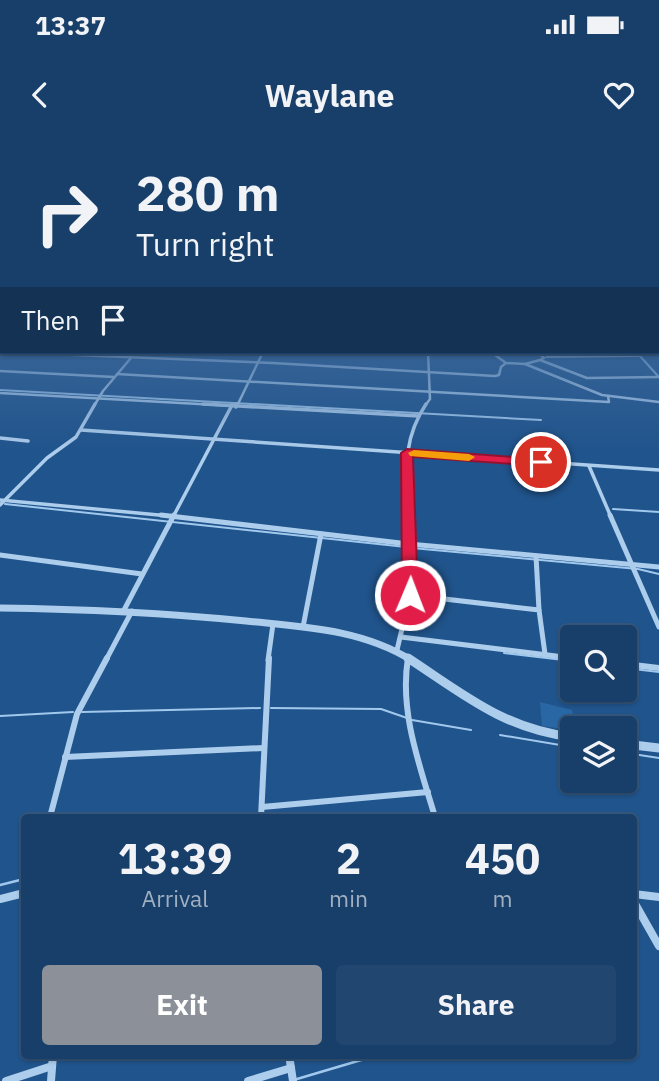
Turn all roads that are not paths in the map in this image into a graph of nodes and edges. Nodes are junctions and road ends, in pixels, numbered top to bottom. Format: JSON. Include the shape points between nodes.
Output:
{"nodes":[{"id":1,"x":127,"y":363,"type":"edge"},
{"id":2,"x":230,"y":363,"type":"edge"},
{"id":3,"x":429,"y":363,"type":"edge"},
{"id":4,"x":506,"y":363,"type":"joint"},
{"id":5,"x":527,"y":363,"type":"joint"},
{"id":6,"x":546,"y":363,"type":"edge"},
{"id":7,"x":258,"y":364,"type":"junction"},
{"id":8,"x":0,"y":371,"type":"edge"},
{"id":9,"x":430,"y":372,"type":"junction"},
{"id":10,"x":115,"y":376,"type":"junction"},
{"id":11,"x":659,"y":377,"type":"edge"},
{"id":12,"x":248,"y":381,"type":"junction"},
{"id":13,"x":430,"y":390,"type":"junction"},
{"id":14,"x":0,"y":393,"type":"edge"},
{"id":15,"x":608,"y":396,"type":"junction"},
{"id":16,"x":99,"y":398,"type":"junction"},
{"id":17,"x":659,"y":402,"type":"edge"},
{"id":18,"x":235,"y":405,"type":"junction"},
{"id":19,"x":421,"y":414,"type":"junction"},
{"id":20,"x":81,"y":430,"type":"junction"},
{"id":21,"x":0,"y":438,"type":"edge"},
{"id":22,"x":214,"y":439,"type":"junction"},
{"id":23,"x":27,"y":441,"type":"dead end"},
{"id":24,"x":407,"y":453,"type":"junction"},
{"id":25,"x":589,"y":466,"type":"junction"},
{"id":26,"x":659,"y":470,"type":"edge"},
{"id":27,"x":1,"y":503,"type":"edge"},
{"id":28,"x":169,"y":520,"type":"junction"},
{"id":29,"x":320,"y":537,"type":"junction"},
{"id":30,"x":409,"y":546,"type":"junction"},
{"id":31,"x":0,"y":555,"type":"edge"},
{"id":32,"x":536,"y":559,"type":"junction"},
{"id":33,"x":634,"y":567,"type":"junction"},
{"id":34,"x":659,"y":567,"type":"edge"},
{"id":35,"x":142,"y":573,"type":"junction"},
{"id":36,"x":410,"y":595,"type":"junction"},
{"id":37,"x":0,"y":607,"type":"edge"},
{"id":38,"x":128,"y":610,"type":"junction"},
{"id":39,"x":539,"y":610,"type":"junction"},
{"id":40,"x":273,"y":624,"type":"junction"},
{"id":41,"x":303,"y":627,"type":"junction"},
{"id":42,"x":659,"y":627,"type":"edge"},
{"id":43,"x":401,"y":637,"type":"junction"},
{"id":44,"x":397,"y":650,"type":"junction"},
{"id":45,"x":545,"y":654,"type":"junction"},
{"id":46,"x":560,"y":656,"type":"edge"},
{"id":47,"x":408,"y":657,"type":"junction"},
{"id":48,"x":637,"y":665,"type":"edge"},
{"id":49,"x":659,"y":668,"type":"edge"},
{"id":50,"x":560,"y":735,"type":"edge"},
{"id":51,"x":637,"y":745,"type":"edge"},
{"id":52,"x":263,"y":748,"type":"junction"},
{"id":53,"x":659,"y":748,"type":"edge"},
{"id":54,"x":65,"y":757,"type":"junction"},
{"id":55,"x":428,"y":792,"type":"junction"},
{"id":56,"x":262,"y":807,"type":"junction"},
{"id":57,"x":51,"y":814,"type":"edge"},
{"id":58,"x":261,"y":814,"type":"edge"},
{"id":59,"x":434,"y":814,"type":"edge"},
{"id":60,"x":21,"y":894,"type":"edge"},
{"id":61,"x":637,"y":894,"type":"edge"},
{"id":62,"x":659,"y":897,"type":"edge"},
{"id":63,"x":0,"y":900,"type":"edge"},
{"id":64,"x":637,"y":907,"type":"edge"},
{"id":65,"x":659,"y":946,"type":"edge"},
{"id":66,"x":290,"y":1059,"type":"edge"},
{"id":67,"x":52,"y":1061,"type":"edge"},
{"id":68,"x":291,"y":1068,"type":"junction"},
{"id":69,"x":6,"y":1081,"type":"edge"},
{"id":70,"x":51,"y":1081,"type":"edge"},
{"id":71,"x":248,"y":1081,"type":"edge"},
{"id":72,"x":293,"y":1081,"type":"edge"}],
"edges":[{"from":1,"to":10,"type":"street"},
{"from":2,"to":7,"type":"street"},
{"from":3,"to":9,"type":"street"},
{"from":4,"to":5,"type":"street"},
{"from":4,"to":9,"type":"street","via":[[497,376]]},
{"from":5,"to":15,"type":"street"},
{"from":6,"to":11,"type":"street","via":[[587,378]]},
{"from":7,"to":9,"type":"street"},
{"from":7,"to":12,"type":"street"},
{"from":8,"to":10,"type":"street"},
{"from":9,"to":13,"type":"street"},
{"from":10,"to":12,"type":"street"},
{"from":10,"to":16,"type":"street"},
{"from":12,"to":13,"type":"street"},
{"from":12,"to":18,"type":"street"},
{"from":13,"to":15,"type":"street","via":[[609,402]]},
{"from":13,"to":19,"type":"street"},
{"from":14,"to":16,"type":"street"},
{"from":15,"to":17,"type":"street"},
{"from":16,"to":18,"type":"street"},
{"from":16,"to":20,"type":"street"},
{"from":18,"to":19,"type":"street"},
{"from":18,"to":22,"type":"street"},
{"from":19,"to":24,"type":"street","via":[[410,433]]},
{"from":20,"to":22,"type":"street"},
{"from":20,"to":27,"type":"street"},
{"from":21,"to":23,"type":"street"},
{"from":22,"to":24,"type":"street"},
{"from":22,"to":28,"type":"street"},
{"from":24,"to":25,"type":"street"},
{"from":24,"to":30,"type":"street"},
{"from":25,"to":26,"type":"street"},
{"from":25,"to":33,"type":"street"},
{"from":27,"to":28,"type":"street"},
{"from":28,"to":29,"type":"street"},
{"from":28,"to":35,"type":"street"},
{"from":29,"to":30,"type":"street"},
{"from":29,"to":41,"type":"street"},
{"from":30,"to":32,"type":"street"},
{"from":30,"to":36,"type":"street"},
{"from":31,"to":35,"type":"street"},
{"from":32,"to":33,"type":"street"},
{"from":32,"to":39,"type":"street"},
{"from":33,"to":34,"type":"street"},
{"from":33,"to":42,"type":"street"},
{"from":35,"to":38,"type":"street"},
{"from":36,"to":39,"type":"street"},
{"from":36,"to":43,"type":"street"},
{"from":37,"to":38,"type":"street"},
{"from":38,"to":40,"type":"street"},
{"from":38,"to":54,"type":"street","via":[[77,714]]},
{"from":39,"to":45,"type":"street"},
{"from":40,"to":41,"type":"street"},
{"from":40,"to":52,"type":"street"},
{"from":41,"to":44,"type":"street","via":[[364,637]]},
{"from":43,"to":44,"type":"street"},
{"from":43,"to":45,"type":"street"},
{"from":44,"to":47,"type":"street"},
{"from":45,"to":46,"type":"street"},
{"from":47,"to":50,"type":"street","via":[[487,711],[534,731]]},
{"from":47,"to":55,"type":"street","via":[[411,720]]},
{"from":48,"to":49,"type":"street"},
{"from":51,"to":53,"type":"street"},
{"from":52,"to":54,"type":"street"},
{"from":52,"to":56,"type":"street"},
{"from":54,"to":57,"type":"street"},
{"from":55,"to":56,"type":"street"},
{"from":55,"to":59,"type":"street"},
{"from":56,"to":58,"type":"street"},
{"from":60,"to":63,"type":"street"},
{"from":61,"to":62,"type":"street"},
{"from":64,"to":65,"type":"street"},
{"from":66,"to":68,"type":"street"},
{"from":67,"to":69,"type":"street"},
{"from":67,"to":70,"type":"street"},
{"from":68,"to":71,"type":"street"},
{"from":68,"to":72,"type":"street"}]}
